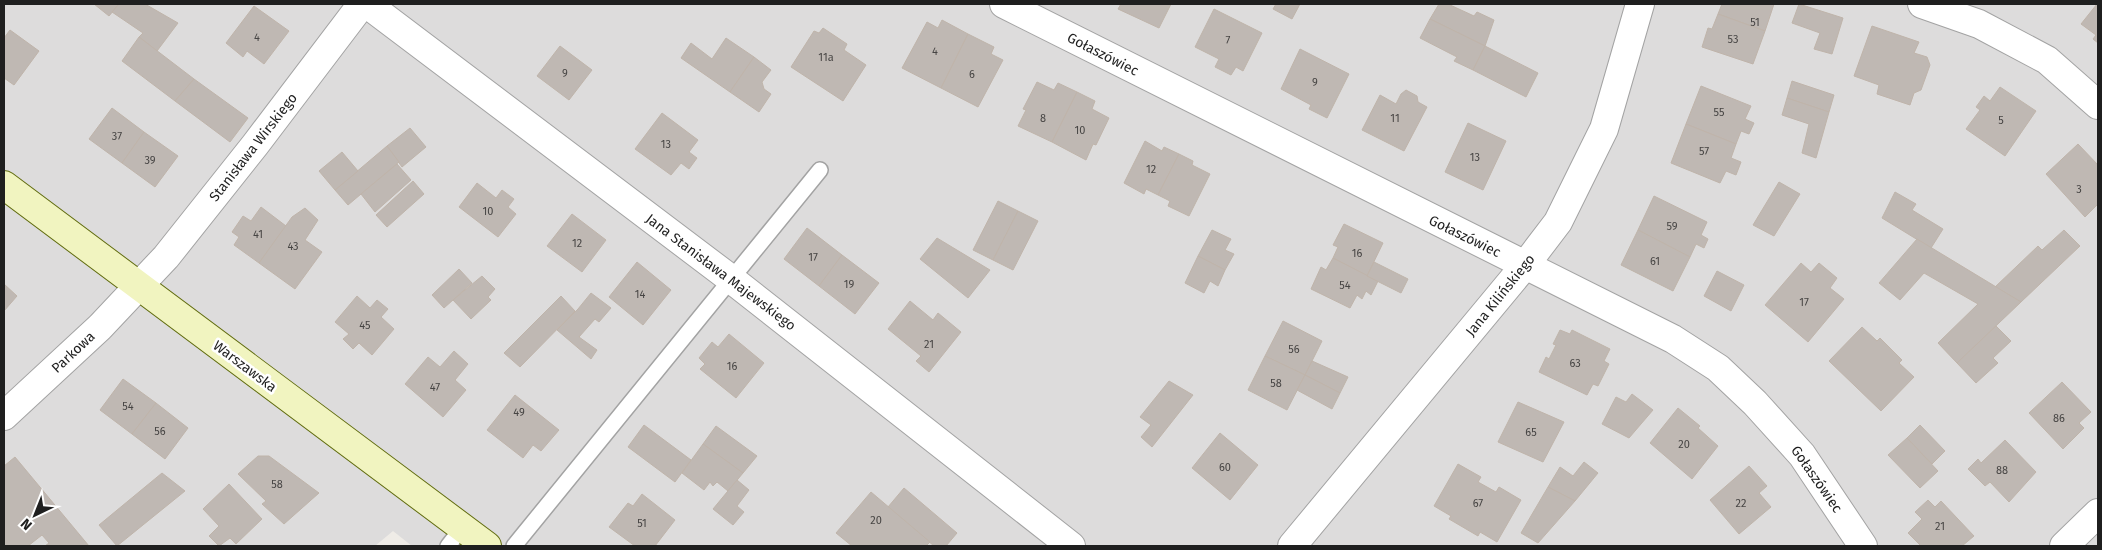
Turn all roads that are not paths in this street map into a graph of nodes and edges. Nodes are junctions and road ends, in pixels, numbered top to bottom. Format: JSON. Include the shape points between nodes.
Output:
{"nodes":[{"id":1,"x":362,"y":4,"type":"edge"},
{"id":2,"x":367,"y":4,"type":"edge"},
{"id":3,"x":1004,"y":4,"type":"edge"},
{"id":4,"x":1640,"y":4,"type":"edge"},
{"id":5,"x":1922,"y":4,"type":"edge"},
{"id":6,"x":2098,"y":105,"type":"edge"},
{"id":7,"x":820,"y":170,"type":"dead end"},
{"id":8,"x":4,"y":185,"type":"edge"},
{"id":9,"x":1526,"y":264,"type":"junction"},
{"id":10,"x":731,"y":279,"type":"junction"},
{"id":11,"x":140,"y":287,"type":"junction"},
{"id":12,"x":4,"y":416,"type":"edge"},
{"id":13,"x":2098,"y":513,"type":"edge"},
{"id":14,"x":455,"y":537,"type":"edge"},
{"id":15,"x":487,"y":546,"type":"edge"},
{"id":16,"x":514,"y":546,"type":"edge"},
{"id":17,"x":1071,"y":546,"type":"edge"},
{"id":18,"x":1292,"y":546,"type":"edge"},
{"id":19,"x":1863,"y":546,"type":"edge"},
{"id":20,"x":2064,"y":546,"type":"edge"}],
"edges":[{"from":1,"to":11,"type":"street","name":"Stanisława Wirskiego","via":[[249,153]]},
{"from":2,"to":10,"type":"street","name":"Jana Stanisława Majewskiego"},
{"from":3,"to":9,"type":"street","name":"Gołaszówiec"},
{"from":4,"to":9,"type":"street","name":"Jana Kilińskiego","via":[[1604,129],[1558,222]]},
{"from":5,"to":6,"type":"street","via":[[1979,24],[2047,60]]},
{"from":7,"to":10,"type":"lane"},
{"from":8,"to":11,"type":"main road","name":"Warszawska"},
{"from":9,"to":18,"type":"street","name":"Jana Kilińskiego"},
{"from":9,"to":19,"type":"street","name":"Gołaszówiec","via":[[1673,339],[1718,368],[1802,454]]},
{"from":10,"to":16,"type":"lane"},
{"from":10,"to":17,"type":"street","name":"Jana Stanisława Majewskiego"},
{"from":11,"to":12,"type":"street","name":"Parkowa"},
{"from":11,"to":14,"type":"main road","name":"Warszawska"},
{"from":13,"to":20,"type":"street"},
{"from":14,"to":15,"type":"main road","name":"Warszawska"}]}
